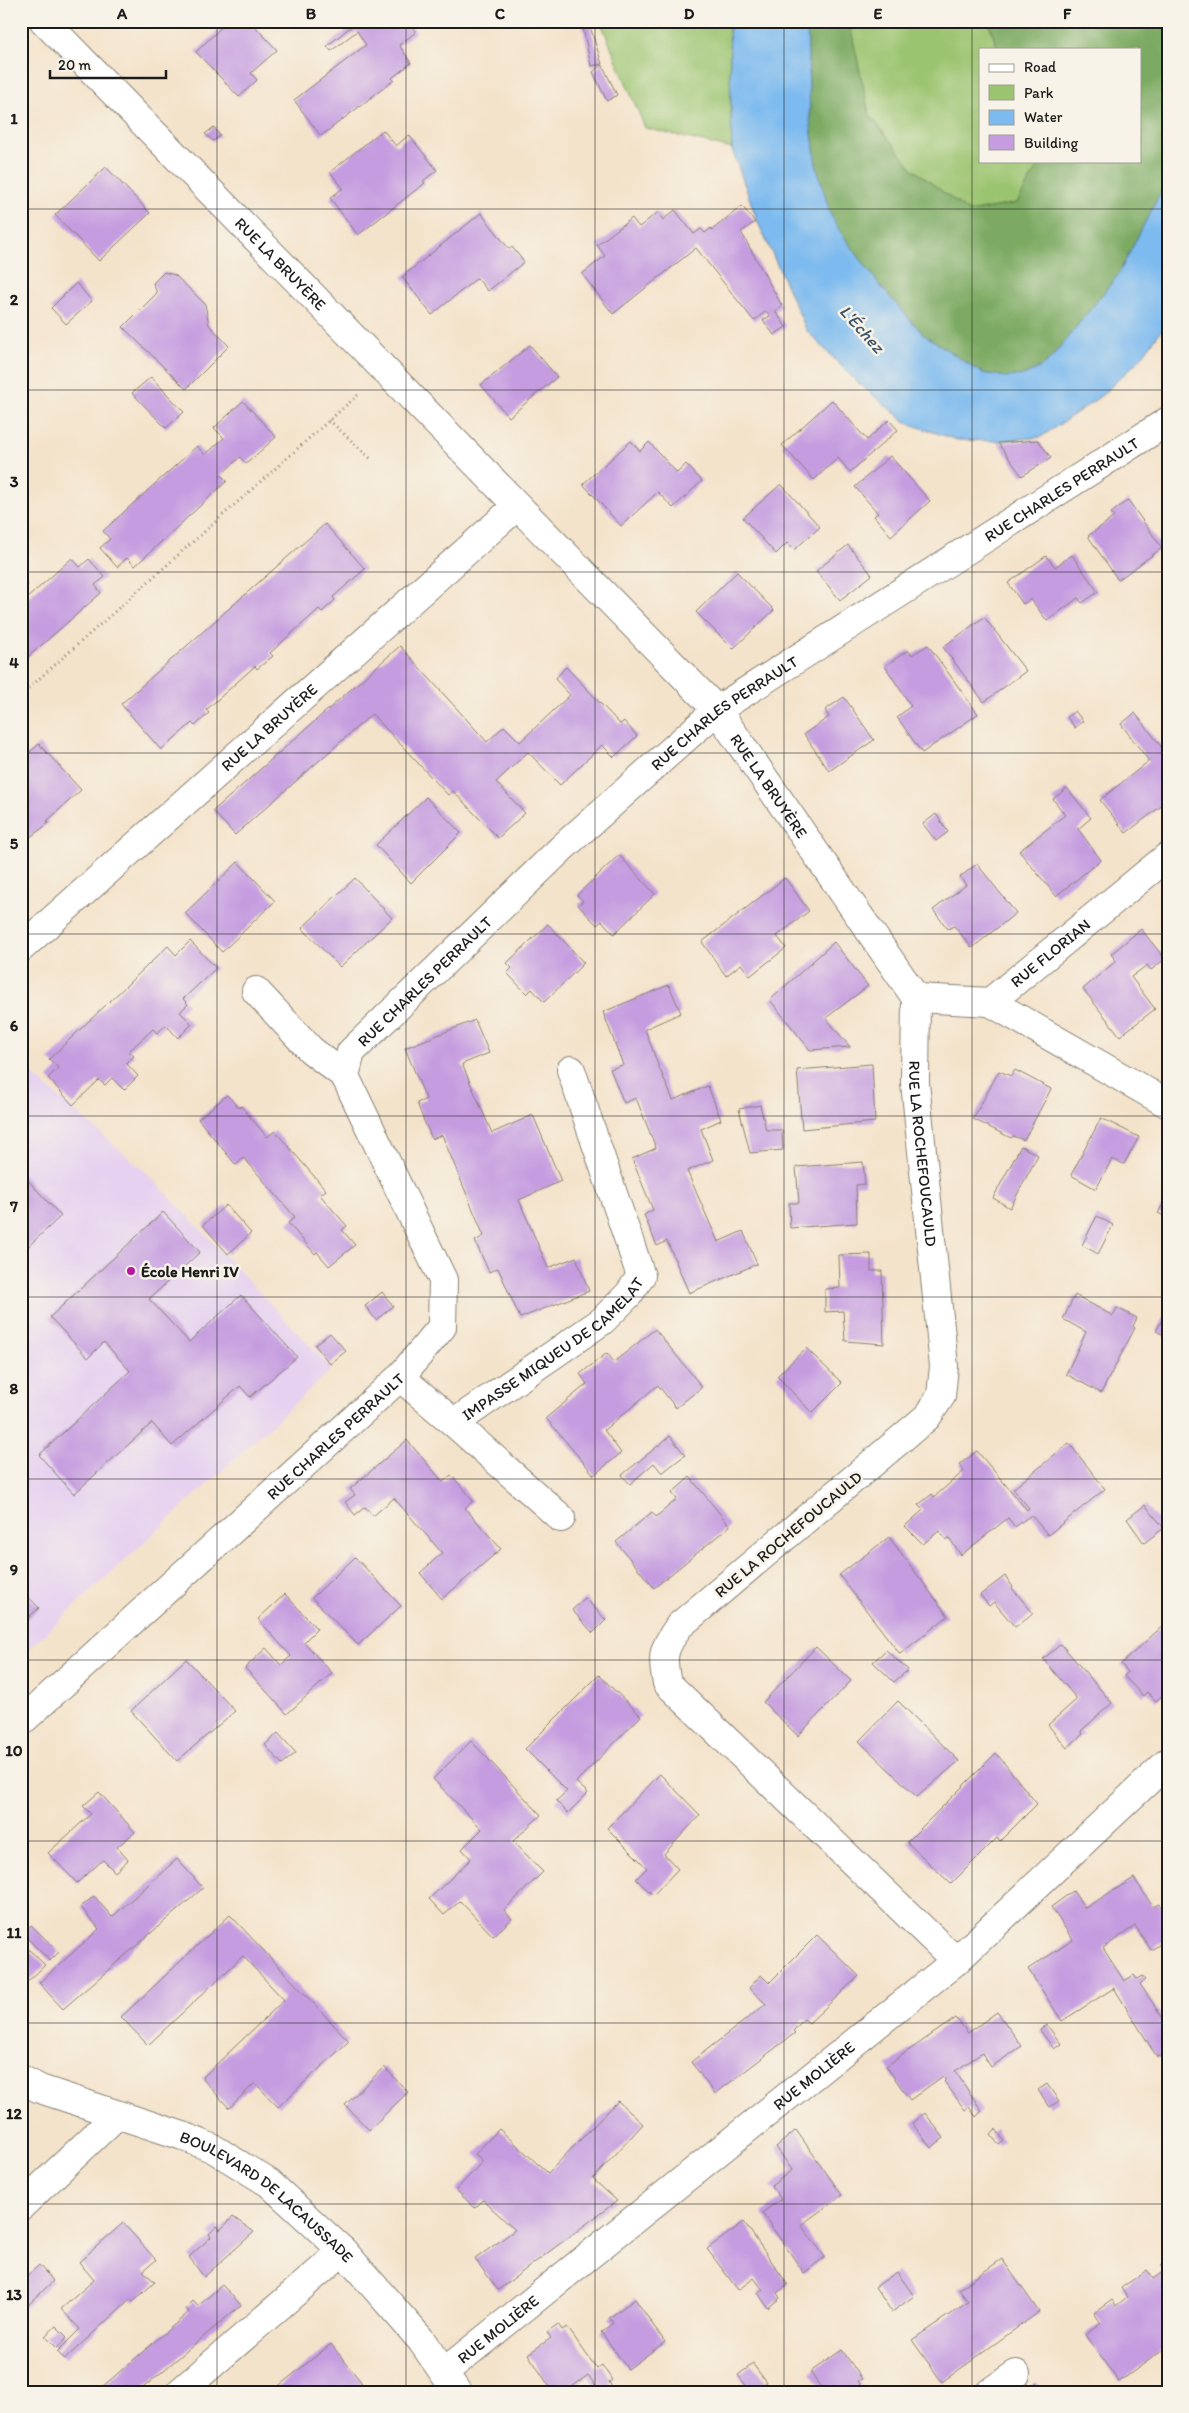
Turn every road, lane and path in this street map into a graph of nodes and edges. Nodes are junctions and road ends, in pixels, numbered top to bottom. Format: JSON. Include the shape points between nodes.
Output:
{"nodes":[{"id":1,"x":44,"y":21,"type":"edge"},
{"id":2,"x":384,"y":370,"type":"junction"},
{"id":3,"x":329,"y":420,"type":"junction"},
{"id":4,"x":1168,"y":421,"type":"edge"},
{"id":5,"x":372,"y":459,"type":"dead end"},
{"id":6,"x":517,"y":506,"type":"junction"},
{"id":7,"x":21,"y":695,"type":"edge"},
{"id":8,"x":716,"y":710,"type":"junction"},
{"id":9,"x":1168,"y":856,"type":"edge"},
{"id":10,"x":21,"y":948,"type":"edge"},
{"id":11,"x":256,"y":991,"type":"dead end"},
{"id":12,"x":916,"y":998,"type":"junction"},
{"id":13,"x":990,"y":1002,"type":"junction"},
{"id":14,"x":571,"y":1070,"type":"dead end"},
{"id":15,"x":345,"y":1076,"type":"junction"},
{"id":16,"x":1168,"y":1104,"type":"edge"},
{"id":17,"x":400,"y":1377,"type":"junction"},
{"id":18,"x":454,"y":1424,"type":"junction"},
{"id":19,"x":561,"y":1518,"type":"dead end"},
{"id":20,"x":21,"y":1722,"type":"edge"},
{"id":21,"x":1168,"y":1762,"type":"edge"},
{"id":22,"x":956,"y":1961,"type":"junction"},
{"id":23,"x":21,"y":2079,"type":"edge"},
{"id":24,"x":117,"y":2114,"type":"junction"},
{"id":25,"x":21,"y":2206,"type":"edge"},
{"id":26,"x":343,"y":2251,"type":"junction"},
{"id":27,"x":1016,"y":2374,"type":"dead end"},
{"id":28,"x":450,"y":2382,"type":"edge"},
{"id":29,"x":180,"y":2392,"type":"edge"},
{"id":30,"x":990,"y":2392,"type":"edge"}],
"edges":[{"from":1,"to":2,"type":"street","name":"RUE LA BRUYÈRE"},
{"from":2,"to":3,"type":"path"},
{"from":2,"to":6,"type":"street","name":"RUE LA BRUYÈRE"},
{"from":3,"to":5,"type":"path"},
{"from":3,"to":7,"type":"path"},
{"from":4,"to":8,"type":"street","name":"RUE CHARLES PERRAULT"},
{"from":6,"to":8,"type":"street","name":"RUE LA BRUYÈRE"},
{"from":6,"to":10,"type":"street","name":"RUE LA BRUYÈRE"},
{"from":8,"to":12,"type":"street","name":"RUE LA BRUYÈRE"},
{"from":8,"to":15,"type":"street","name":"RUE CHARLES PERRAULT","via":[[563,847],[351,1052]]},
{"from":9,"to":13,"type":"street","name":"RUE FLORIAN"},
{"from":11,"to":15,"type":"street","name":"RUE CHARLES PERRAULT","via":[[311,1050]]},
{"from":12,"to":13,"type":"street"},
{"from":12,"to":22,"type":"street","name":"RUE LA ROCHEFOUCAULD","via":[[916,1083],[944,1366],[941,1396],[927,1417],[679,1626],[666,1646],[662,1661],[667,1683]]},
{"from":13,"to":16,"type":"street"},
{"from":14,"to":18,"type":"street","name":"IMPASSE MIQUEU DE CAMELAT","via":[[641,1276],[629,1294],[602,1321]]},
{"from":15,"to":17,"type":"street","name":"RUE CHARLES PERRAULT","via":[[443,1280],[442,1327]]},
{"from":17,"to":18,"type":"street","name":"IMPASSE MIQUEU DE CAMELAT"},
{"from":17,"to":20,"type":"street","name":"RUE CHARLES PERRAULT"},
{"from":18,"to":19,"type":"street","name":"IMPASSE MIQUEU DE CAMELAT"},
{"from":21,"to":22,"type":"street","name":"RUE MOLIÈRE"},
{"from":22,"to":28,"type":"street","name":"RUE MOLIÈRE"},
{"from":23,"to":24,"type":"street","name":"BOULEVARD DE LACAUSSADE","via":[[40,2089]]},
{"from":24,"to":25,"type":"street"},
{"from":24,"to":26,"type":"street","name":"BOULEVARD DE LACAUSSADE","via":[[214,2148],[243,2165],[287,2198]]},
{"from":26,"to":28,"type":"street","name":"BOULEVARD DE LACAUSSADE","via":[[421,2340]]},
{"from":26,"to":29,"type":"street"},
{"from":27,"to":30,"type":"street"}]}
